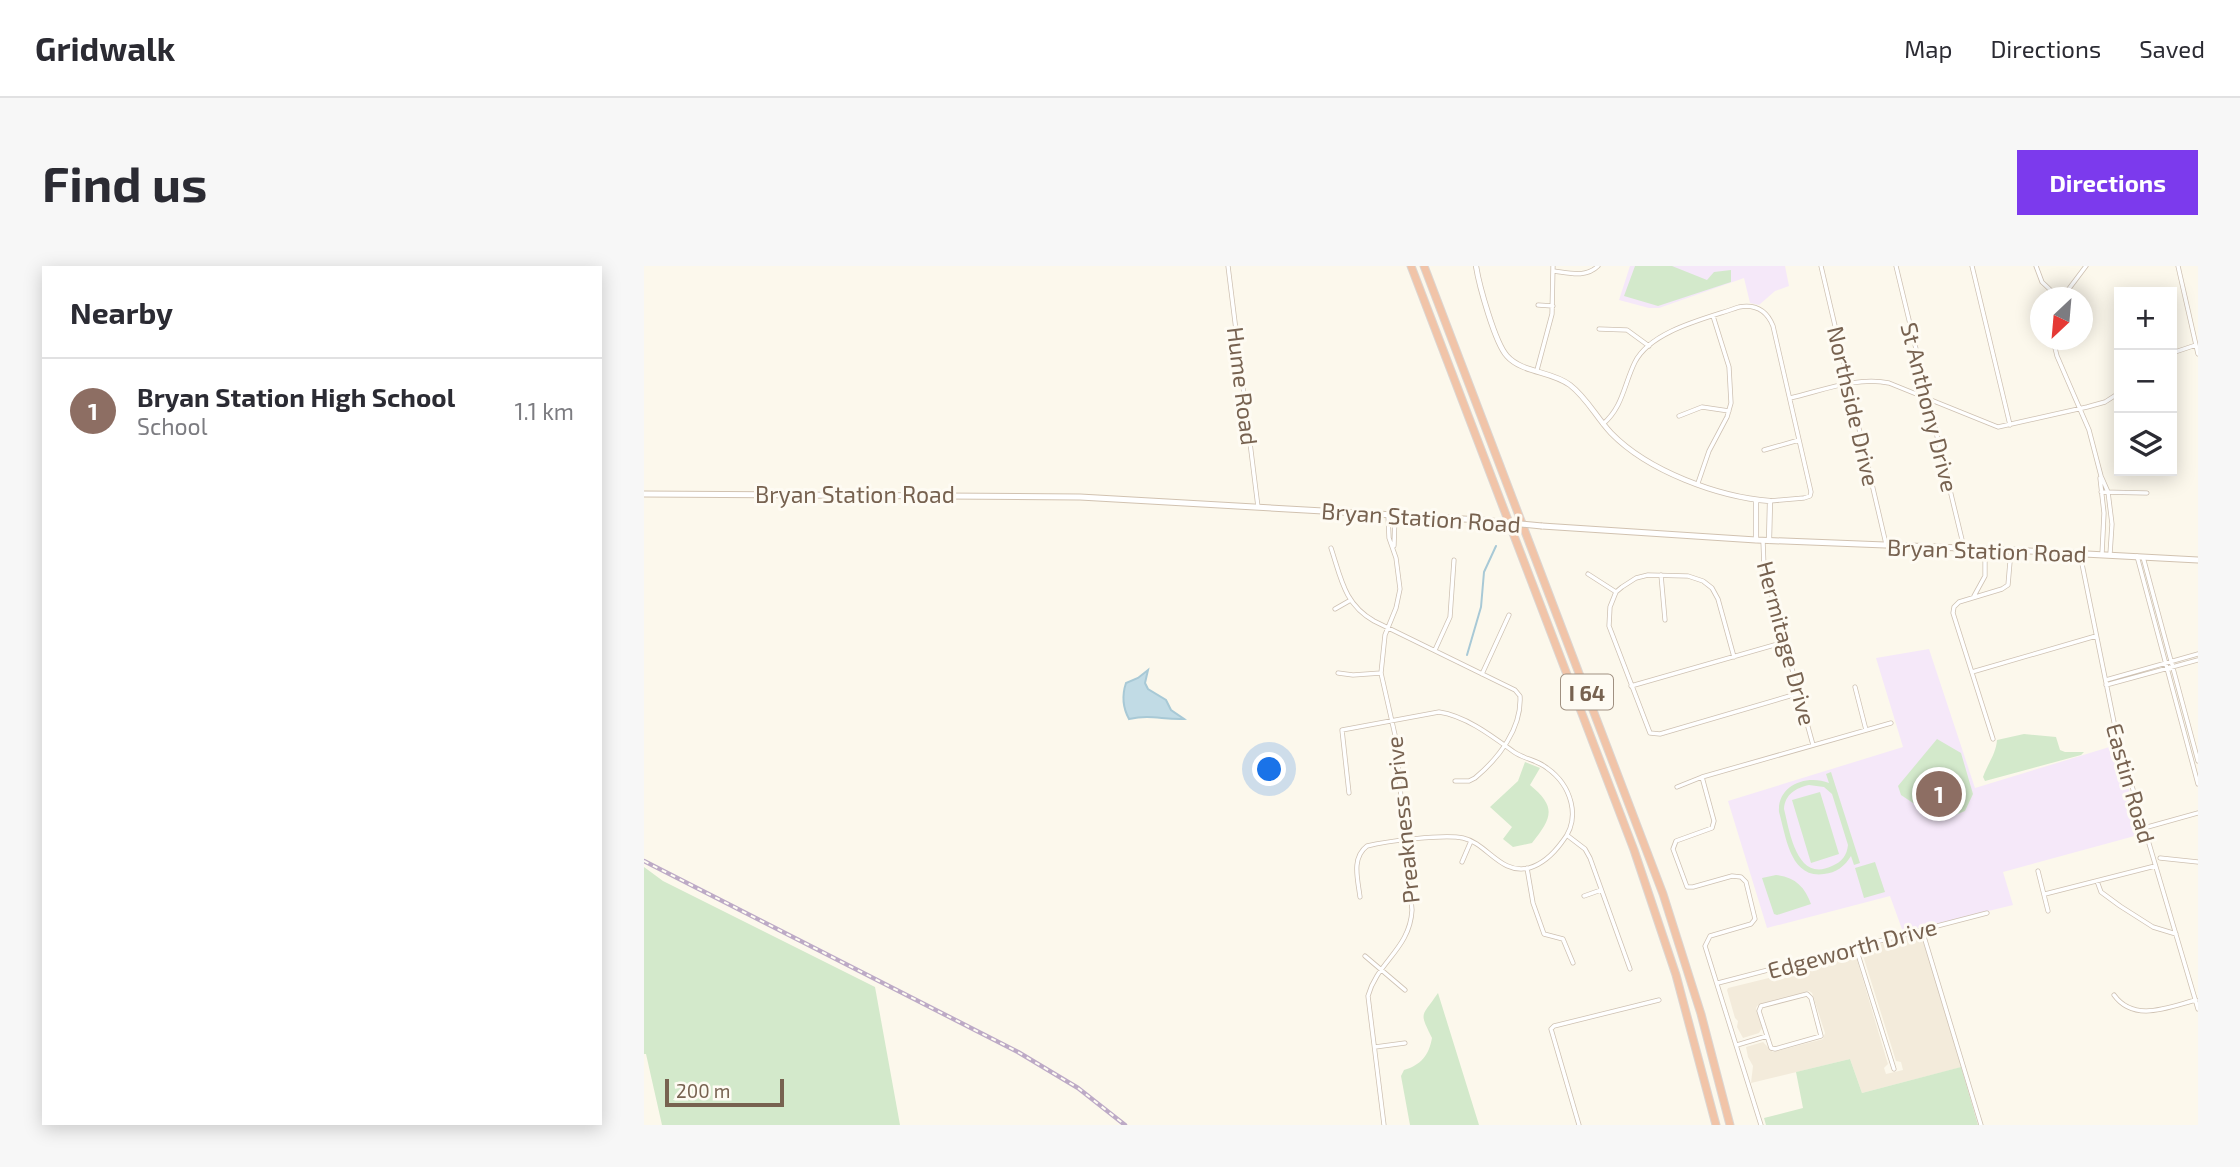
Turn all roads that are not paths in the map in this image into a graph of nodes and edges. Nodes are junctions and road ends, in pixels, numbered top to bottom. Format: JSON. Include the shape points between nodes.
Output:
{"nodes":[{"id":1,"x":1228,"y":266,"type":"edge"},
{"id":2,"x":1411,"y":266,"type":"edge"},
{"id":3,"x":1424,"y":266,"type":"edge"},
{"id":4,"x":1476,"y":266,"type":"edge"},
{"id":5,"x":1598,"y":266,"type":"edge"},
{"id":6,"x":1821,"y":266,"type":"edge"},
{"id":7,"x":1896,"y":266,"type":"edge"},
{"id":8,"x":1972,"y":266,"type":"edge"},
{"id":9,"x":2036,"y":266,"type":"edge"},
{"id":10,"x":2086,"y":266,"type":"edge"},
{"id":11,"x":2178,"y":266,"type":"edge"},
{"id":12,"x":1554,"y":268,"type":"edge"},
{"id":13,"x":2048,"y":287,"type":"edge"},
{"id":14,"x":2070,"y":287,"type":"edge"},
{"id":15,"x":1538,"y":305,"type":"dead end"},
{"id":16,"x":1553,"y":306,"type":"junction"},
{"id":17,"x":1713,"y":316,"type":"junction"},
{"id":18,"x":1599,"y":329,"type":"dead end"},
{"id":19,"x":1649,"y":345,"type":"junction"},
{"id":20,"x":2197,"y":345,"type":"edge"},
{"id":21,"x":2056,"y":350,"type":"edge"},
{"id":22,"x":2177,"y":351,"type":"edge"},
{"id":23,"x":2198,"y":354,"type":"edge"},
{"id":24,"x":1537,"y":370,"type":"junction"},
{"id":25,"x":1848,"y":384,"type":"junction"},
{"id":26,"x":2114,"y":396,"type":"edge"},
{"id":27,"x":1790,"y":398,"type":"junction"},
{"id":28,"x":1928,"y":399,"type":"junction"},
{"id":29,"x":2080,"y":409,"type":"junction"},
{"id":30,"x":1729,"y":411,"type":"junction"},
{"id":31,"x":1679,"y":416,"type":"dead end"},
{"id":32,"x":1603,"y":424,"type":"junction"},
{"id":33,"x":2010,"y":425,"type":"junction"},
{"id":34,"x":1799,"y":440,"type":"junction"},
{"id":35,"x":1764,"y":450,"type":"dead end"},
{"id":36,"x":2101,"y":476,"type":"junction"},
{"id":37,"x":1698,"y":483,"type":"junction"},
{"id":38,"x":2101,"y":492,"type":"junction"},
{"id":39,"x":2108,"y":492,"type":"junction"},
{"id":40,"x":2147,"y":493,"type":"dead end"},
{"id":41,"x":644,"y":494,"type":"edge"},
{"id":42,"x":1756,"y":500,"type":"junction"},
{"id":43,"x":1770,"y":501,"type":"junction"},
{"id":44,"x":1258,"y":507,"type":"junction"},
{"id":45,"x":1392,"y":515,"type":"junction"},
{"id":46,"x":1763,"y":541,"type":"junction"},
{"id":47,"x":1886,"y":546,"type":"junction"},
{"id":48,"x":1331,"y":548,"type":"dead end"},
{"id":49,"x":1964,"y":548,"type":"junction"},
{"id":50,"x":1985,"y":549,"type":"junction"},
{"id":51,"x":2011,"y":550,"type":"junction"},
{"id":52,"x":2079,"y":553,"type":"junction"},
{"id":53,"x":2102,"y":554,"type":"junction"},
{"id":54,"x":2110,"y":554,"type":"junction"},
{"id":55,"x":2140,"y":556,"type":"junction"},
{"id":56,"x":1454,"y":560,"type":"dead end"},
{"id":57,"x":2198,"y":560,"type":"edge"},
{"id":58,"x":1588,"y":573,"type":"dead end"},
{"id":59,"x":1661,"y":575,"type":"junction"},
{"id":60,"x":1616,"y":592,"type":"junction"},
{"id":61,"x":1973,"y":597,"type":"junction"},
{"id":62,"x":1349,"y":601,"type":"junction"},
{"id":63,"x":1335,"y":609,"type":"dead end"},
{"id":64,"x":1509,"y":615,"type":"dead end"},
{"id":65,"x":1665,"y":621,"type":"dead end"},
{"id":66,"x":1388,"y":627,"type":"junction"},
{"id":67,"x":2096,"y":636,"type":"junction"},
{"id":68,"x":1785,"y":642,"type":"junction"},
{"id":69,"x":1435,"y":650,"type":"junction"},
{"id":70,"x":2198,"y":654,"type":"edge"},
{"id":71,"x":1734,"y":657,"type":"junction"},
{"id":72,"x":2198,"y":660,"type":"edge"},
{"id":73,"x":2171,"y":661,"type":"junction"},
{"id":74,"x":2165,"y":663,"type":"junction"},
{"id":75,"x":2173,"y":667,"type":"junction"},
{"id":76,"x":2167,"y":669,"type":"junction"},
{"id":77,"x":1972,"y":672,"type":"junction"},
{"id":78,"x":1338,"y":673,"type":"dead end"},
{"id":79,"x":1381,"y":673,"type":"junction"},
{"id":80,"x":1482,"y":674,"type":"junction"},
{"id":81,"x":2105,"y":682,"type":"junction"},
{"id":82,"x":1631,"y":686,"type":"junction"},
{"id":83,"x":1855,"y":687,"type":"dead end"},
{"id":84,"x":1800,"y":693,"type":"junction"},
{"id":85,"x":1392,"y":720,"type":"junction"},
{"id":86,"x":1891,"y":723,"type":"dead end"},
{"id":87,"x":1866,"y":730,"type":"junction"},
{"id":88,"x":1993,"y":740,"type":"dead end"},
{"id":89,"x":1504,"y":743,"type":"junction"},
{"id":90,"x":1813,"y":745,"type":"junction"},
{"id":91,"x":2195,"y":750,"type":"junction"},
{"id":92,"x":2189,"y":751,"type":"junction"},
{"id":93,"x":2198,"y":761,"type":"edge"},
{"id":94,"x":1702,"y":777,"type":"junction"},
{"id":95,"x":1455,"y":781,"type":"dead end"},
{"id":96,"x":2198,"y":784,"type":"edge"},
{"id":97,"x":1677,"y":787,"type":"dead end"},
{"id":98,"x":1349,"y":793,"type":"dead end"},
{"id":99,"x":2198,"y":813,"type":"edge"},
{"id":100,"x":2144,"y":828,"type":"junction"},
{"id":101,"x":1568,"y":836,"type":"junction"},
{"id":102,"x":1406,"y":841,"type":"junction"},
{"id":103,"x":1471,"y":841,"type":"junction"},
{"id":104,"x":2160,"y":858,"type":"dead end"},
{"id":105,"x":1462,"y":862,"type":"dead end"},
{"id":106,"x":2198,"y":862,"type":"edge"},
{"id":107,"x":2155,"y":866,"type":"junction"},
{"id":108,"x":1527,"y":868,"type":"junction"},
{"id":109,"x":2038,"y":871,"type":"dead end"},
{"id":110,"x":2097,"y":880,"type":"junction"},
{"id":111,"x":1601,"y":890,"type":"junction"},
{"id":112,"x":2045,"y":894,"type":"junction"},
{"id":113,"x":1584,"y":896,"type":"dead end"},
{"id":114,"x":1360,"y":897,"type":"dead end"},
{"id":115,"x":2048,"y":911,"type":"dead end"},
{"id":116,"x":1987,"y":913,"type":"dead end"},
{"id":117,"x":1922,"y":930,"type":"junction"},
{"id":118,"x":2176,"y":934,"type":"junction"},
{"id":119,"x":1856,"y":948,"type":"junction"},
{"id":120,"x":1366,"y":956,"type":"dead end"},
{"id":121,"x":1573,"y":963,"type":"dead end"},
{"id":122,"x":1383,"y":969,"type":"junction"},
{"id":123,"x":1630,"y":969,"type":"dead end"},
{"id":124,"x":1717,"y":984,"type":"junction"},
{"id":125,"x":1405,"y":990,"type":"dead end"},
{"id":126,"x":2114,"y":995,"type":"dead end"},
{"id":127,"x":1659,"y":1000,"type":"dead end"},
{"id":128,"x":2196,"y":1000,"type":"junction"},
{"id":129,"x":2198,"y":1009,"type":"edge"},
{"id":130,"x":1767,"y":1036,"type":"junction"},
{"id":131,"x":1405,"y":1044,"type":"dead end"},
{"id":132,"x":1737,"y":1045,"type":"junction"},
{"id":133,"x":1374,"y":1047,"type":"junction"},
{"id":134,"x":1894,"y":1069,"type":"dead end"},
{"id":135,"x":1384,"y":1125,"type":"edge"},
{"id":136,"x":1579,"y":1125,"type":"edge"},
{"id":137,"x":1716,"y":1125,"type":"edge"},
{"id":138,"x":1730,"y":1125,"type":"edge"},
{"id":139,"x":1761,"y":1125,"type":"edge"},
{"id":140,"x":1981,"y":1125,"type":"edge"}],
"edges":[{"from":1,"to":44,"type":"street","name":"Hume Road"},
{"from":2,"to":137,"type":"highway","number":"I 64","via":[[1634,850],[1676,975]]},
{"from":3,"to":138,"type":"highway","number":"I 64","via":[[1664,894]]},
{"from":4,"to":24,"type":"street","via":[[1505,354]]},
{"from":5,"to":12,"type":"street","via":[[1583,274]]},
{"from":6,"to":25,"type":"street","name":"Northside Drive"},
{"from":7,"to":28,"type":"street","name":"St Anthony Drive"},
{"from":8,"to":33,"type":"street"},
{"from":9,"to":13,"type":"street"},
{"from":10,"to":14,"type":"street"},
{"from":11,"to":20,"type":"street"},
{"from":12,"to":16,"type":"street"},
{"from":15,"to":16,"type":"street"},
{"from":16,"to":24,"type":"street"},
{"from":17,"to":19,"type":"street"},
{"from":17,"to":27,"type":"street","via":[[1744,306],[1765,312],[1773,326]]},
{"from":17,"to":30,"type":"street","via":[[1729,368]]},
{"from":18,"to":19,"type":"street","via":[[1627,330]]},
{"from":19,"to":32,"type":"street","via":[[1637,359],[1618,407]]},
{"from":20,"to":22,"type":"street"},
{"from":20,"to":23,"type":"street"},
{"from":21,"to":29,"type":"street"},
{"from":24,"to":32,"type":"street","via":[[1568,383]]},
{"from":25,"to":27,"type":"street"},
{"from":25,"to":28,"type":"street","via":[[1883,382]]},
{"from":25,"to":47,"type":"street","name":"Northside Drive"},
{"from":26,"to":29,"type":"street"},
{"from":27,"to":34,"type":"street"},
{"from":28,"to":33,"type":"street","via":[[1991,425]]},
{"from":28,"to":49,"type":"street","name":"St Anthony Drive"},
{"from":29,"to":33,"type":"street"},
{"from":29,"to":36,"type":"street"},
{"from":30,"to":31,"type":"street","via":[[1702,407]]},
{"from":30,"to":37,"type":"street"},
{"from":32,"to":37,"type":"street","via":[[1648,462]]},
{"from":34,"to":35,"type":"street"},
{"from":34,"to":43,"type":"street","via":[[1810,496]]},
{"from":36,"to":38,"type":"street"},
{"from":36,"to":39,"type":"street"},
{"from":37,"to":42,"type":"street"},
{"from":38,"to":39,"type":"street"},
{"from":38,"to":53,"type":"street"},
{"from":39,"to":40,"type":"street"},
{"from":39,"to":54,"type":"street"},
{"from":41,"to":44,"type":"main road","name":"Bryan Station Road","via":[[992,495]]},
{"from":42,"to":43,"type":"street"},
{"from":42,"to":46,"type":"street"},
{"from":43,"to":46,"type":"street"},
{"from":44,"to":45,"type":"main road","name":"Bryan Station Road"},
{"from":45,"to":46,"type":"main road","name":"Bryan Station Road","bridge":true},
{"from":45,"to":66,"type":"street","name":"Preakness Drive","via":[[1400,589]]},
{"from":46,"to":47,"type":"main road","name":"Bryan Station Road"},
{"from":46,"to":68,"type":"street","name":"Hermitage Drive","via":[[1765,567]]},
{"from":47,"to":49,"type":"main road","name":"Bryan Station Road"},
{"from":48,"to":62,"type":"street"},
{"from":49,"to":50,"type":"main road","name":"Bryan Station Road"},
{"from":50,"to":51,"type":"main road","name":"Bryan Station Road"},
{"from":50,"to":61,"type":"street","via":[[1984,576]]},
{"from":51,"to":52,"type":"main road","name":"Bryan Station Road"},
{"from":51,"to":61,"type":"street","via":[[2007,585]]},
{"from":52,"to":53,"type":"main road","name":"Bryan Station Road"},
{"from":52,"to":67,"type":"street","name":"Eastin Road"},
{"from":53,"to":54,"type":"main road","name":"Bryan Station Road"},
{"from":54,"to":55,"type":"main road","name":"Bryan Station Road"},
{"from":55,"to":57,"type":"main road","name":"Bryan Station Road"},
{"from":55,"to":73,"type":"street"},
{"from":55,"to":74,"type":"street"},
{"from":56,"to":69,"type":"street","via":[[1450,617]]},
{"from":58,"to":60,"type":"street"},
{"from":59,"to":60,"type":"street","via":[[1636,578]]},
{"from":59,"to":65,"type":"street"},
{"from":59,"to":71,"type":"street","via":[[1697,578],[1710,586]]},
{"from":60,"to":82,"type":"street","via":[[1609,607],[1609,626]]},
{"from":61,"to":77,"type":"street","via":[[1956,604],[1953,613]]},
{"from":62,"to":63,"type":"street"},
{"from":62,"to":66,"type":"street","via":[[1365,616]]},
{"from":64,"to":80,"type":"street"},
{"from":66,"to":69,"type":"street"},
{"from":66,"to":79,"type":"street","name":"Preakness Drive"},
{"from":67,"to":77,"type":"street"},
{"from":67,"to":81,"type":"street","name":"Eastin Road"},
{"from":68,"to":71,"type":"street"},
{"from":68,"to":84,"type":"street","name":"Hermitage Drive"},
{"from":69,"to":80,"type":"street"},
{"from":70,"to":73,"type":"street"},
{"from":71,"to":82,"type":"street"},
{"from":72,"to":75,"type":"street"},
{"from":73,"to":74,"type":"street"},
{"from":73,"to":75,"type":"street"},
{"from":74,"to":76,"type":"street"},
{"from":74,"to":81,"type":"street"},
{"from":75,"to":76,"type":"street"},
{"from":75,"to":91,"type":"street"},
{"from":76,"to":81,"type":"street"},
{"from":76,"to":92,"type":"street"},
{"from":77,"to":88,"type":"street"},
{"from":78,"to":79,"type":"street"},
{"from":79,"to":85,"type":"street","name":"Preakness Drive"},
{"from":80,"to":89,"type":"street","via":[[1520,696],[1516,726]]},
{"from":81,"to":100,"type":"street","name":"Eastin Road"},
{"from":82,"to":84,"type":"street","via":[[1649,732],[1657,734]]},
{"from":83,"to":87,"type":"street"},
{"from":84,"to":90,"type":"street","name":"Hermitage Drive"},
{"from":85,"to":89,"type":"street","via":[[1447,713]]},
{"from":85,"to":98,"type":"street","via":[[1342,730]]},
{"from":85,"to":102,"type":"street","name":"Preakness Drive"},
{"from":86,"to":87,"type":"street"},
{"from":87,"to":90,"type":"street"},
{"from":89,"to":95,"type":"street","via":[[1475,778]]},
{"from":89,"to":101,"type":"street","via":[[1548,768],[1564,785],[1573,808]]},
{"from":90,"to":94,"type":"street"},
{"from":91,"to":92,"type":"street"},
{"from":91,"to":93,"type":"street"},
{"from":92,"to":96,"type":"street"},
{"from":94,"to":97,"type":"street"},
{"from":94,"to":124,"type":"street","via":[[1714,821],[1709,830],[1680,839],[1672,847],[1685,885],[1741,877],[1756,916],[1751,924],[1706,940]]},
{"from":99,"to":100,"type":"street"},
{"from":100,"to":107,"type":"street","name":"Eastin Road"},
{"from":101,"to":108,"type":"street","via":[[1549,857]]},
{"from":101,"to":111,"type":"street","via":[[1585,849]]},
{"from":102,"to":103,"type":"street","via":[[1447,837]]},
{"from":102,"to":114,"type":"street","via":[[1372,845],[1360,853]]},
{"from":102,"to":122,"type":"street","name":"Preakness Drive","via":[[1412,919],[1406,938]]},
{"from":103,"to":105,"type":"street"},
{"from":103,"to":108,"type":"street","via":[[1501,863]]},
{"from":104,"to":106,"type":"street"},
{"from":107,"to":110,"type":"street"},
{"from":107,"to":118,"type":"street","name":"Eastin Road"},
{"from":108,"to":121,"type":"street","via":[[1544,934],[1563,939]]},
{"from":109,"to":112,"type":"street"},
{"from":110,"to":112,"type":"street"},
{"from":110,"to":118,"type":"street","via":[[2101,892],[2120,906],[2153,927]]},
{"from":111,"to":113,"type":"street"},
{"from":111,"to":123,"type":"street"},
{"from":112,"to":115,"type":"street"},
{"from":116,"to":117,"type":"street","name":"Edgeworth Drive"},
{"from":117,"to":119,"type":"street","name":"Edgeworth Drive"},
{"from":117,"to":140,"type":"street"},
{"from":118,"to":128,"type":"street","name":"Eastin Road"},
{"from":119,"to":124,"type":"street","name":"Edgeworth Drive"},
{"from":119,"to":134,"type":"street"},
{"from":120,"to":122,"type":"street"},
{"from":122,"to":125,"type":"street"},
{"from":122,"to":133,"type":"street","name":"Preakness Drive","via":[[1368,996]]},
{"from":124,"to":132,"type":"street"},
{"from":126,"to":128,"type":"street","via":[[2139,1012]]},
{"from":127,"to":136,"type":"street","via":[[1551,1029]]},
{"from":128,"to":129,"type":"street","name":"Eastin Road"},
{"from":130,"to":130,"type":"street","via":[[1761,1006],[1810,995],[1821,1036],[1775,1049]]},
{"from":130,"to":132,"type":"street"},
{"from":131,"to":133,"type":"street"},
{"from":132,"to":139,"type":"street"},
{"from":133,"to":135,"type":"street","name":"Preakness Drive"}]}
